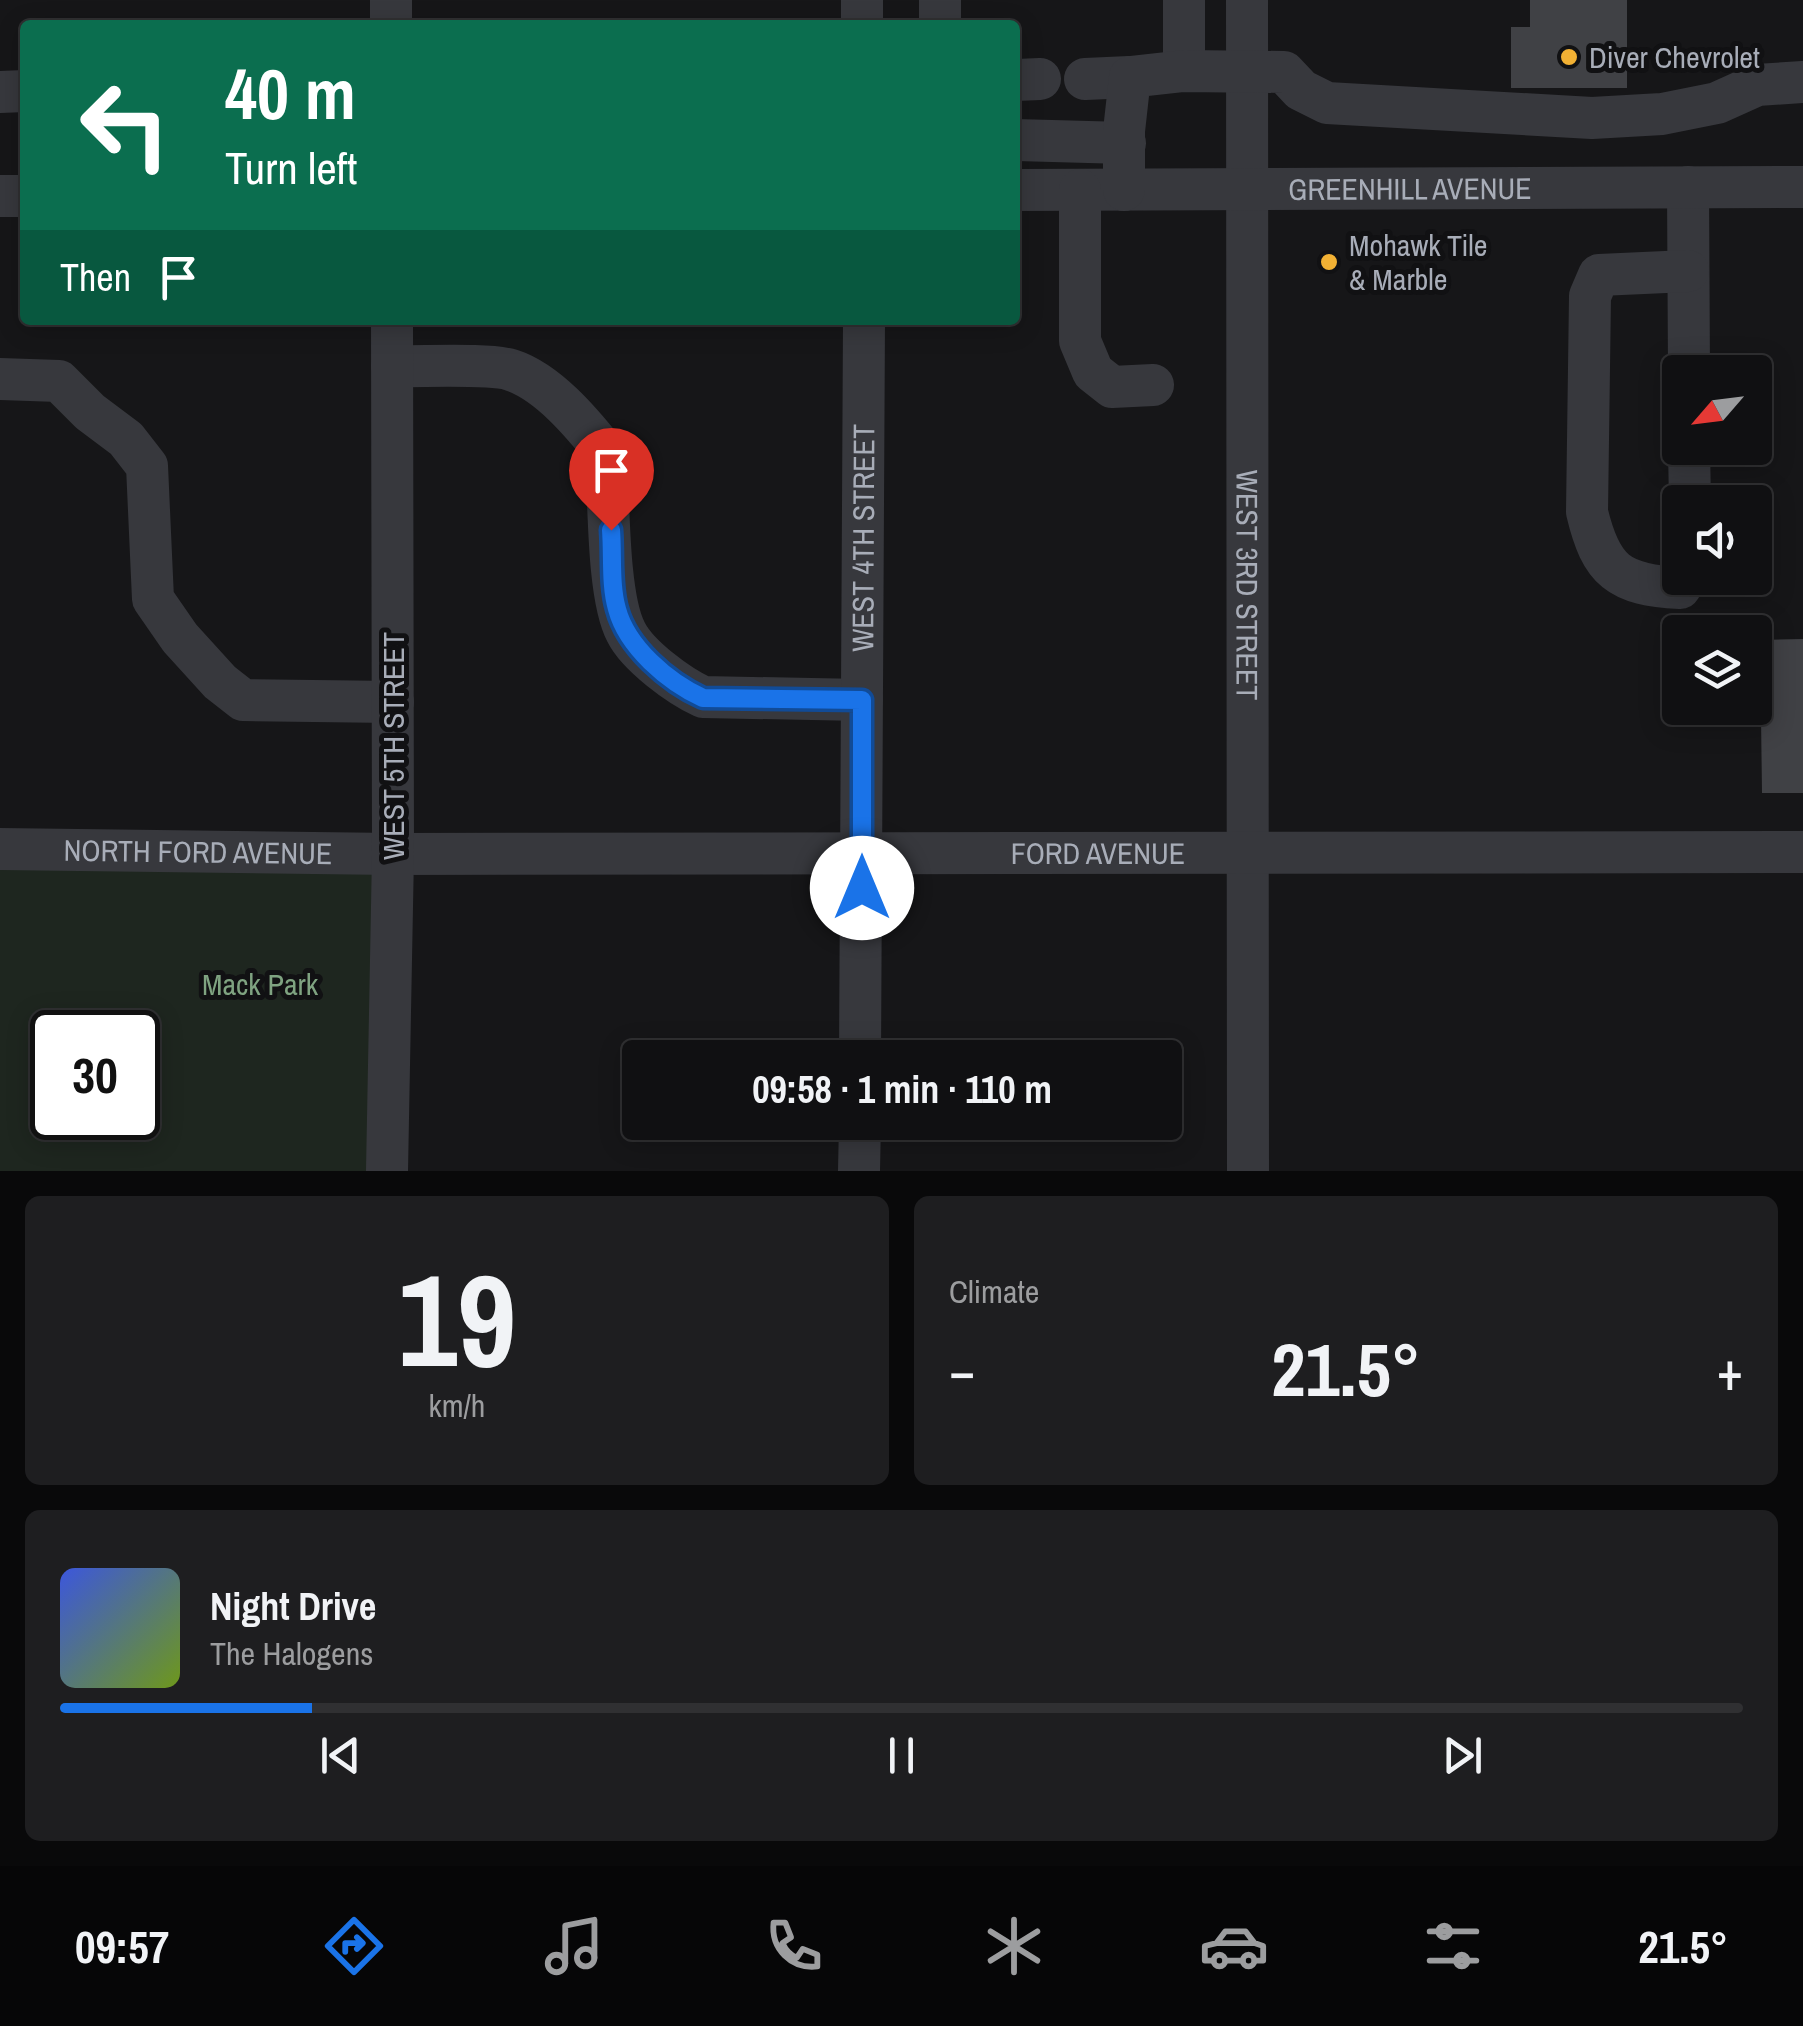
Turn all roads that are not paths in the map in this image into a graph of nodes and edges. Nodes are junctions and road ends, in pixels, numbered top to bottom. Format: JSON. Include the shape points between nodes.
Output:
{"nodes":[{"id":1,"x":1184,"y":0,"type":"edge"},
{"id":2,"x":1247,"y":0,"type":"edge"},
{"id":3,"x":1247,"y":71,"type":"junction"},
{"id":4,"x":1184,"y":72,"type":"junction"},
{"id":5,"x":1085,"y":78,"type":"dead end"},
{"id":6,"x":1130,"y":78,"type":"junction"},
{"id":7,"x":1803,"y":82,"type":"edge"},
{"id":8,"x":1020,"y":122,"type":"edge"},
{"id":9,"x":1020,"y":140,"type":"edge"},
{"id":10,"x":1107,"y":143,"type":"junction"},
{"id":11,"x":1688,"y":187,"type":"junction"},
{"id":12,"x":1803,"y":187,"type":"edge"},
{"id":13,"x":1020,"y":190,"type":"edge"},
{"id":14,"x":1080,"y":190,"type":"junction"},
{"id":15,"x":1124,"y":190,"type":"junction"},
{"id":16,"x":1248,"y":190,"type":"junction"},
{"id":17,"x":1688,"y":272,"type":"junction"},
{"id":18,"x":392,"y":325,"type":"edge"},
{"id":19,"x":864,"y":325,"type":"edge"},
{"id":20,"x":1689,"y":355,"type":"edge"},
{"id":21,"x":392,"y":366,"type":"junction"},
{"id":22,"x":0,"y":379,"type":"edge"},
{"id":23,"x":1153,"y":385,"type":"dead end"},
{"id":24,"x":1662,"y":587,"type":"edge"},
{"id":25,"x":862,"y":700,"type":"junction"},
{"id":26,"x":393,"y":702,"type":"junction"},
{"id":27,"x":0,"y":848,"type":"edge"},
{"id":28,"x":1248,"y":850,"type":"junction"},
{"id":29,"x":1803,"y":852,"type":"edge"},
{"id":30,"x":393,"y":854,"type":"junction"},
{"id":31,"x":862,"y":854,"type":"junction"},
{"id":32,"x":860,"y":1040,"type":"edge"},
{"id":33,"x":860,"y":1140,"type":"edge"},
{"id":34,"x":387,"y":1171,"type":"edge"},
{"id":35,"x":860,"y":1171,"type":"edge"},
{"id":36,"x":1248,"y":1171,"type":"edge"}],
"edges":[{"from":1,"to":4,"type":"street"},
{"from":2,"to":3,"type":"street","name":"WEST 3RD STREET"},
{"from":3,"to":4,"type":"street"},
{"from":3,"to":7,"type":"street","via":[[1284,72],[1327,104],[1592,118],[1662,114],[1717,103],[1757,85]]},
{"from":3,"to":16,"type":"street","name":"WEST 3RD STREET"},
{"from":4,"to":6,"type":"street"},
{"from":5,"to":6,"type":"street"},
{"from":6,"to":10,"type":"street"},
{"from":8,"to":10,"type":"street","via":[[1071,126]]},
{"from":9,"to":10,"type":"street"},
{"from":10,"to":15,"type":"street"},
{"from":11,"to":12,"type":"street","name":"GREENHILL AVENUE"},
{"from":11,"to":16,"type":"street","name":"GREENHILL AVENUE"},
{"from":11,"to":17,"type":"street"},
{"from":13,"to":14,"type":"street","name":"GREENHILL AVENUE"},
{"from":14,"to":15,"type":"street","name":"GREENHILL AVENUE"},
{"from":14,"to":23,"type":"street","via":[[1080,341],[1093,372],[1112,388]]},
{"from":15,"to":16,"type":"street","name":"GREENHILL AVENUE"},
{"from":16,"to":28,"type":"street","name":"WEST 3RD STREET"},
{"from":17,"to":20,"type":"street"},
{"from":17,"to":24,"type":"street","via":[[1599,276],[1590,296],[1587,512],[1595,546],[1626,580]]},
{"from":18,"to":21,"type":"street","name":"WEST 5TH STREET"},
{"from":19,"to":25,"type":"street","name":"WEST 4TH STREET"},
{"from":21,"to":25,"type":"street","via":[[509,369],[538,384],[590,432],[606,452],[616,608],[627,636],[679,687],[703,698]]},
{"from":21,"to":26,"type":"street","name":"WEST 5TH STREET"},
{"from":22,"to":26,"type":"street","via":[[58,381],[126,439],[147,466],[153,599],[220,682],[243,700]]},
{"from":25,"to":31,"type":"street","name":"WEST 4TH STREET"},
{"from":26,"to":30,"type":"street","name":"WEST 5TH STREET"},
{"from":27,"to":30,"type":"street","name":"NORTH FORD AVENUE"},
{"from":28,"to":29,"type":"street","name":"FORD AVENUE"},
{"from":28,"to":31,"type":"street","name":"FORD AVENUE"},
{"from":28,"to":36,"type":"street","name":"WEST 3RD STREET"},
{"from":30,"to":31,"type":"street","name":"FORD AVENUE"},
{"from":30,"to":34,"type":"street","name":"WEST 5TH STREET"},
{"from":31,"to":32,"type":"street","name":"WEST 4TH STREET"},
{"from":33,"to":35,"type":"street"}]}
